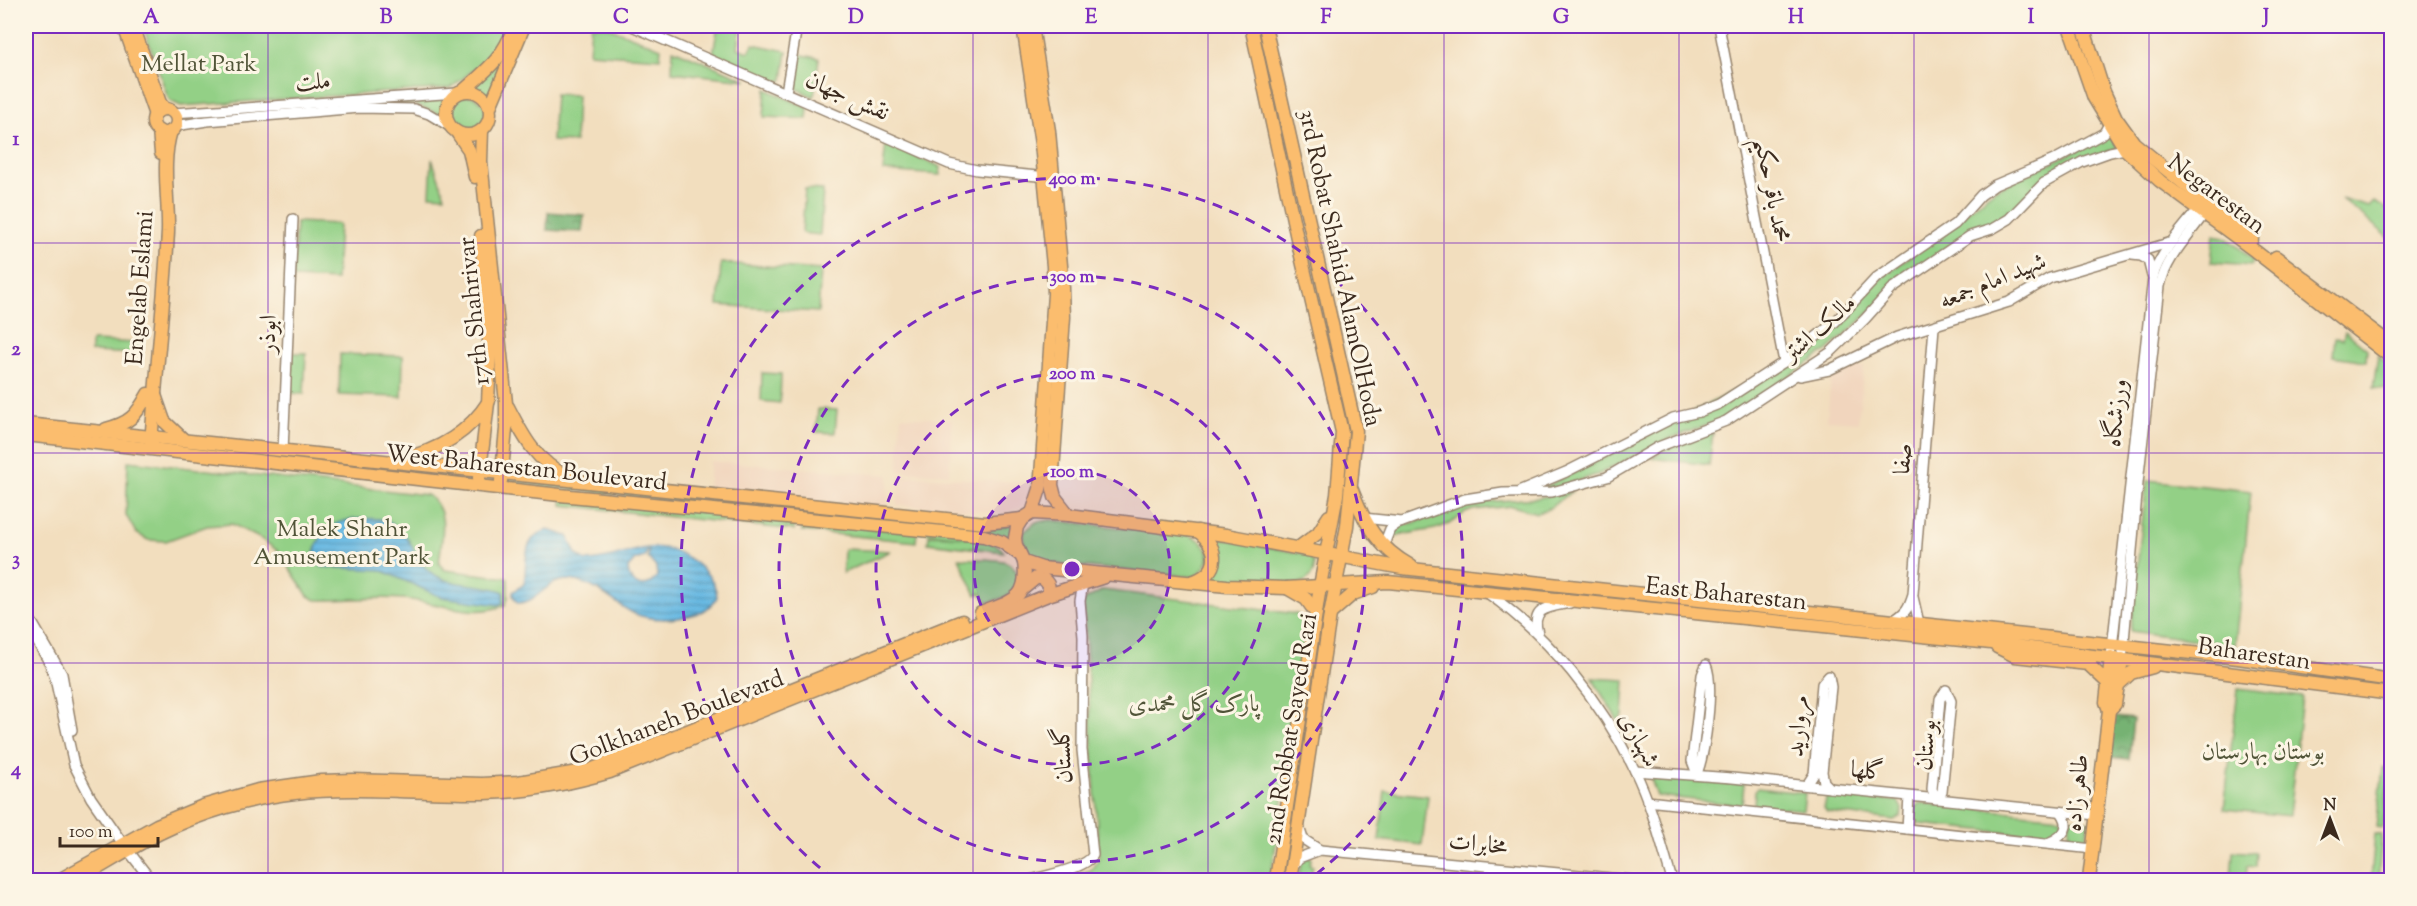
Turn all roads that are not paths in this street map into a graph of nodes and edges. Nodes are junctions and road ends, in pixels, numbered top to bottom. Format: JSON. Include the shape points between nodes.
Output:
{"nodes":[{"id":1,"x":124,"y":26,"type":"edge"},
{"id":2,"x":133,"y":26,"type":"edge"},
{"id":3,"x":515,"y":26,"type":"edge"},
{"id":4,"x":524,"y":26,"type":"edge"},
{"id":5,"x":632,"y":26,"type":"edge"},
{"id":6,"x":796,"y":26,"type":"edge"},
{"id":7,"x":1023,"y":26,"type":"edge"},
{"id":8,"x":1032,"y":26,"type":"edge"},
{"id":9,"x":1719,"y":26,"type":"edge"},
{"id":10,"x":2069,"y":26,"type":"edge"},
{"id":11,"x":2083,"y":26,"type":"edge"},
{"id":12,"x":1252,"y":29,"type":"edge"},
{"id":13,"x":1265,"y":29,"type":"edge"},
{"id":14,"x":2090,"y":46,"type":"junction"},
{"id":15,"x":2076,"y":50,"type":"junction"},
{"id":16,"x":1273,"y":62,"type":"junction"},
{"id":17,"x":1259,"y":64,"type":"junction"},
{"id":18,"x":460,"y":92,"type":"junction"},
{"id":19,"x":786,"y":92,"type":"junction"},
{"id":20,"x":489,"y":107,"type":"junction"},
{"id":21,"x":165,"y":112,"type":"junction"},
{"id":22,"x":2109,"y":124,"type":"junction"},
{"id":23,"x":169,"y":130,"type":"junction"},
{"id":24,"x":454,"y":130,"type":"junction"},
{"id":25,"x":482,"y":130,"type":"junction"},
{"id":26,"x":2125,"y":149,"type":"junction"},
{"id":27,"x":1048,"y":177,"type":"junction"},
{"id":28,"x":2204,"y":208,"type":"junction"},
{"id":29,"x":293,"y":219,"type":"dead end"},
{"id":30,"x":2174,"y":241,"type":"junction"},
{"id":31,"x":2129,"y":255,"type":"junction"},
{"id":32,"x":2153,"y":278,"type":"junction"},
{"id":33,"x":1835,"y":322,"type":"junction"},
{"id":34,"x":1934,"y":327,"type":"junction"},
{"id":35,"x":1848,"y":337,"type":"junction"},
{"id":36,"x":2378,"y":341,"type":"junction"},
{"id":37,"x":2391,"y":345,"type":"edge"},
{"id":38,"x":2391,"y":358,"type":"edge"},
{"id":39,"x":1784,"y":362,"type":"junction"},
{"id":40,"x":1795,"y":377,"type":"junction"},
{"id":41,"x":151,"y":395,"type":"junction"},
{"id":42,"x":506,"y":403,"type":"junction"},
{"id":43,"x":488,"y":404,"type":"junction"},
{"id":44,"x":26,"y":424,"type":"edge"},
{"id":45,"x":99,"y":431,"type":"junction"},
{"id":46,"x":26,"y":435,"type":"edge"},
{"id":47,"x":483,"y":440,"type":"junction"},
{"id":48,"x":185,"y":441,"type":"junction"},
{"id":49,"x":147,"y":442,"type":"junction"},
{"id":50,"x":504,"y":445,"type":"junction"},
{"id":51,"x":283,"y":451,"type":"junction"},
{"id":52,"x":391,"y":462,"type":"junction"},
{"id":53,"x":479,"y":470,"type":"junction"},
{"id":54,"x":501,"y":473,"type":"junction"},
{"id":55,"x":584,"y":481,"type":"junction"},
{"id":56,"x":478,"y":485,"type":"junction"},
{"id":57,"x":500,"y":488,"type":"junction"},
{"id":58,"x":1351,"y":489,"type":"junction"},
{"id":59,"x":1517,"y":492,"type":"junction"},
{"id":60,"x":1337,"y":495,"type":"junction"},
{"id":61,"x":1069,"y":515,"type":"junction"},
{"id":62,"x":1027,"y":516,"type":"junction"},
{"id":63,"x":1364,"y":518,"type":"junction"},
{"id":64,"x":1332,"y":522,"type":"junction"},
{"id":65,"x":1402,"y":522,"type":"junction"},
{"id":66,"x":1347,"y":526,"type":"junction"},
{"id":67,"x":1198,"y":531,"type":"junction"},
{"id":68,"x":1383,"y":547,"type":"junction"},
{"id":69,"x":1298,"y":548,"type":"junction"},
{"id":70,"x":1325,"y":554,"type":"junction"},
{"id":71,"x":1341,"y":557,"type":"junction"},
{"id":72,"x":1022,"y":558,"type":"junction"},
{"id":73,"x":1390,"y":566,"type":"junction"},
{"id":74,"x":1417,"y":570,"type":"junction"},
{"id":75,"x":1109,"y":575,"type":"junction"},
{"id":76,"x":1388,"y":582,"type":"junction"},
{"id":77,"x":1083,"y":583,"type":"junction"},
{"id":78,"x":1187,"y":584,"type":"junction"},
{"id":79,"x":1336,"y":585,"type":"junction"},
{"id":80,"x":1320,"y":586,"type":"junction"},
{"id":81,"x":1024,"y":588,"type":"junction"},
{"id":82,"x":1286,"y":588,"type":"junction"},
{"id":83,"x":1065,"y":589,"type":"junction"},
{"id":84,"x":1484,"y":591,"type":"junction"},
{"id":85,"x":1913,"y":594,"type":"junction"},
{"id":86,"x":1048,"y":595,"type":"junction"},
{"id":87,"x":1080,"y":600,"type":"junction"},
{"id":88,"x":1580,"y":601,"type":"junction"},
{"id":89,"x":1316,"y":613,"type":"junction"},
{"id":90,"x":1330,"y":615,"type":"junction"},
{"id":91,"x":26,"y":617,"type":"edge"},
{"id":92,"x":1894,"y":620,"type":"junction"},
{"id":93,"x":26,"y":623,"type":"edge"},
{"id":94,"x":1919,"y":623,"type":"junction"},
{"id":95,"x":1539,"y":635,"type":"junction"},
{"id":96,"x":1991,"y":643,"type":"junction"},
{"id":97,"x":2118,"y":645,"type":"junction"},
{"id":98,"x":2117,"y":658,"type":"junction"},
{"id":99,"x":1316,"y":665,"type":"junction"},
{"id":100,"x":2172,"y":665,"type":"junction"},
{"id":101,"x":2388,"y":678,"type":"edge"},
{"id":102,"x":2113,"y":684,"type":"junction"},
{"id":103,"x":2391,"y":694,"type":"edge"},
{"id":104,"x":1939,"y":713,"type":"junction"},
{"id":105,"x":1950,"y":714,"type":"junction"},
{"id":106,"x":1702,"y":718,"type":"dead end"},
{"id":107,"x":1635,"y":771,"type":"junction"},
{"id":108,"x":1697,"y":774,"type":"junction"},
{"id":109,"x":1807,"y":786,"type":"junction"},
{"id":110,"x":1830,"y":788,"type":"junction"},
{"id":111,"x":1909,"y":796,"type":"junction"},
{"id":112,"x":94,"y":797,"type":"junction"},
{"id":113,"x":1936,"y":799,"type":"junction"},
{"id":114,"x":1647,"y":801,"type":"junction"},
{"id":115,"x":2061,"y":812,"type":"junction"},
{"id":116,"x":2096,"y":815,"type":"junction"},
{"id":117,"x":1299,"y":826,"type":"junction"},
{"id":118,"x":1907,"y":829,"type":"junction"},
{"id":119,"x":2047,"y":843,"type":"junction"},
{"id":120,"x":126,"y":846,"type":"junction"},
{"id":121,"x":2093,"y":849,"type":"junction"},
{"id":122,"x":1320,"y":850,"type":"junction"},
{"id":123,"x":1291,"y":874,"type":"edge"},
{"id":124,"x":59,"y":880,"type":"edge"},
{"id":125,"x":77,"y":880,"type":"edge"},
{"id":126,"x":151,"y":880,"type":"edge"},
{"id":127,"x":1030,"y":880,"type":"edge"},
{"id":128,"x":1276,"y":880,"type":"edge"},
{"id":129,"x":1632,"y":880,"type":"edge"},
{"id":130,"x":1672,"y":880,"type":"edge"},
{"id":131,"x":2089,"y":880,"type":"edge"}],
"edges":[{"from":1,"to":21,"type":"main road"},
{"from":2,"to":21,"type":"main road"},
{"from":3,"to":18,"type":"main road","via":[[495,62]]},
{"from":4,"to":20,"type":"main road"},
{"from":5,"to":19,"type":"street","name":"نقش جهان"},
{"from":6,"to":19,"type":"street"},
{"from":7,"to":27,"type":"main road"},
{"from":8,"to":27,"type":"main road","via":[[1049,131]]},
{"from":9,"to":39,"type":"street","name":"محمد باقر حکیم"},
{"from":10,"to":15,"type":"main road","name":"Negarestan"},
{"from":11,"to":14,"type":"main road","name":"Negarestan"},
{"from":12,"to":13,"type":"main road","via":[[1257,37],[1263,36]]},
{"from":12,"to":17,"type":"main road","name":"3rd Robat Shahid AlamOlHoda"},
{"from":13,"to":16,"type":"main road","name":"3rd Robat Shahid AlamOlHoda"},
{"from":14,"to":15,"type":"main road"},
{"from":14,"to":28,"type":"main road","name":"Negarestan","via":[[2116,118],[2134,142]]},
{"from":15,"to":22,"type":"main road","name":"Negarestan","via":[[2094,98]]},
{"from":16,"to":17,"type":"main road"},
{"from":16,"to":58,"type":"main road","name":"3rd Robat Shahid AlamOlHoda","via":[[1355,421]]},
{"from":17,"to":60,"type":"main road","name":"3rd Robat Shahid AlamOlHoda","via":[[1342,432]]},
{"from":18,"to":20,"type":"main road","via":[[482,96]]},
{"from":18,"to":21,"type":"street","name":"ملت"},
{"from":18,"to":24,"type":"main road","via":[[446,108],[445,115]]},
{"from":19,"to":27,"type":"street","name":"نقش جهان","via":[[949,164]]},
{"from":20,"to":25,"type":"main road","via":[[489,120]]},
{"from":21,"to":23,"type":"main road","via":[[177,119]]},
{"from":21,"to":23,"type":"main road","via":[[153,122]]},
{"from":22,"to":26,"type":"main road","name":"Negarestan"},
{"from":22,"to":33,"type":"street","name":"مالک اشتر","via":[[2104,133],[1981,195],[1954,224],[1876,278]]},
{"from":23,"to":24,"type":"street","name":"ملت","via":[[207,121],[359,108],[414,109]]},
{"from":23,"to":41,"type":"main road","name":"Engelab Eslami","via":[[167,238]]},
{"from":24,"to":25,"type":"main road","via":[[471,135]]},
{"from":24,"to":43,"type":"main road","name":"17th Shahrivar","via":[[474,164],[490,355]]},
{"from":25,"to":42,"type":"main road","name":"17th Shahrivar","via":[[481,161]]},
{"from":26,"to":28,"type":"main road","name":"Negarestan","via":[[2160,181]]},
{"from":26,"to":35,"type":"street","name":"مالک اشتر","via":[[2082,162],[2044,183],[2009,219],[1970,236],[1892,289]]},
{"from":27,"to":61,"type":"main road","via":[[1062,262],[1064,317],[1052,485],[1055,497]]},
{"from":27,"to":62,"type":"main road","via":[[1054,294],[1040,489]]},
{"from":28,"to":30,"type":"street","name":"ورزشگاه"},
{"from":28,"to":36,"type":"main road","name":"Negarestan","via":[[2255,251]]},
{"from":28,"to":97,"type":"street","name":"ورزشگاه","via":[[2163,271],[2160,286]]},
{"from":29,"to":51,"type":"street","name":"ابوذر"},
{"from":30,"to":31,"type":"street","name":"شهید امام جمعه"},
{"from":30,"to":32,"type":"street","name":"ورزشگاه","via":[[2154,269]]},
{"from":31,"to":32,"type":"street","via":[[2148,260]]},
{"from":31,"to":34,"type":"street","name":"شهید امام جمعه","via":[[2050,278],[2009,302]]},
{"from":32,"to":97,"type":"street","name":"ورزشگاه"},
{"from":33,"to":35,"type":"street"},
{"from":33,"to":39,"type":"street","name":"مالک اشتر"},
{"from":34,"to":40,"type":"street","name":"شهید امام جمعه","via":[[1897,337],[1829,370]]},
{"from":34,"to":85,"type":"street","name":"صفا"},
{"from":35,"to":40,"type":"street","name":"مالک اشتر"},
{"from":36,"to":37,"type":"main road","name":"Negarestan"},
{"from":36,"to":38,"type":"main road","name":"Negarestan"},
{"from":39,"to":59,"type":"street","name":"مالک اشتر","via":[[1719,404],[1673,418]]},
{"from":40,"to":59,"type":"street","name":"مالک اشتر","via":[[1726,421],[1658,447],[1607,477],[1552,492]]},
{"from":41,"to":45,"type":"main road","via":[[138,413],[120,426]]},
{"from":41,"to":48,"type":"main road","via":[[164,421]]},
{"from":41,"to":49,"type":"main road","name":"Engelab Eslami"},
{"from":42,"to":43,"type":"main road","via":[[496,394]]},
{"from":42,"to":50,"type":"main road","name":"17th Shahrivar"},
{"from":42,"to":55,"type":"main road","via":[[524,440],[542,461],[565,476]]},
{"from":43,"to":47,"type":"main road","name":"17th Shahrivar"},
{"from":43,"to":52,"type":"main road","via":[[444,446]]},
{"from":44,"to":45,"type":"main road","name":"West Baharestan Boulevard"},
{"from":45,"to":49,"type":"main road","name":"West Baharestan Boulevard"},
{"from":46,"to":49,"type":"main road","name":"West Baharestan Boulevard"},
{"from":47,"to":50,"type":"main road","via":[[487,447]]},
{"from":47,"to":53,"type":"main road","name":"17th Shahrivar"},
{"from":48,"to":49,"type":"main road","name":"West Baharestan Boulevard"},
{"from":48,"to":51,"type":"main road","name":"West Baharestan Boulevard"},
{"from":49,"to":56,"type":"main road","name":"West Baharestan Boulevard"},
{"from":50,"to":54,"type":"main road","name":"17th Shahrivar"},
{"from":51,"to":52,"type":"main road","name":"West Baharestan Boulevard"},
{"from":52,"to":53,"type":"main road","name":"West Baharestan Boulevard"},
{"from":53,"to":54,"type":"main road","name":"West Baharestan Boulevard"},
{"from":53,"to":56,"type":"main road","name":"17th Shahrivar"},
{"from":54,"to":55,"type":"main road","name":"West Baharestan Boulevard"},
{"from":54,"to":57,"type":"main road","name":"17th Shahrivar"},
{"from":55,"to":62,"type":"main road","name":"West Baharestan Boulevard","via":[[985,523]]},
{"from":56,"to":57,"type":"main road","name":"West Baharestan Boulevard"},
{"from":57,"to":72,"type":"main road","name":"West Baharestan Boulevard","via":[[984,536],[1002,542]]},
{"from":58,"to":63,"type":"main road"},
{"from":58,"to":66,"type":"main road","name":"3rd Robat Shahid AlamOlHoda"},
{"from":59,"to":65,"type":"street","name":"مالک اشتر","via":[[1465,499]]},
{"from":60,"to":64,"type":"main road","name":"3rd Robat Shahid AlamOlHoda"},
{"from":60,"to":69,"type":"main road","via":[[1326,523]]},
{"from":61,"to":62,"type":"main road","name":"West Baharestan Boulevard"},
{"from":61,"to":67,"type":"main road","name":"West Baharestan Boulevard"},
{"from":62,"to":72,"type":"main road","via":[[1017,527],[1015,538]]},
{"from":63,"to":65,"type":"street"},
{"from":63,"to":68,"type":"main road"},
{"from":64,"to":66,"type":"main road","via":[[1338,533]]},
{"from":64,"to":70,"type":"main road","name":"3rd Robat Shahid AlamOlHoda"},
{"from":65,"to":68,"type":"street","via":[[1390,529]]},
{"from":66,"to":71,"type":"main road","name":"3rd Robat Shahid AlamOlHoda"},
{"from":67,"to":69,"type":"main road","name":"East Baharestan"},
{"from":67,"to":78,"type":"main road","via":[[1212,547],[1215,558],[1207,574]]},
{"from":68,"to":74,"type":"main road"},
{"from":69,"to":70,"type":"main road","name":"East Baharestan"},
{"from":70,"to":71,"type":"main road","name":"East Baharestan"},
{"from":70,"to":80,"type":"main road","name":"2nd Robbat Sayed Razi"},
{"from":71,"to":73,"type":"main road","name":"East Baharestan"},
{"from":71,"to":79,"type":"main road","name":"2nd Robbat Sayed Razi"},
{"from":72,"to":75,"type":"main road","name":"West Baharestan Boulevard","via":[[1042,568]]},
{"from":72,"to":81,"type":"main road"},
{"from":73,"to":74,"type":"main road","name":"East Baharestan"},
{"from":73,"to":76,"type":"main road","via":[[1380,572]]},
{"from":74,"to":92,"type":"main road","name":"East Baharestan"},
{"from":75,"to":77,"type":"main road","name":"Golkhaneh Boulevard"},
{"from":75,"to":78,"type":"main road","name":"West Baharestan Boulevard"},
{"from":76,"to":79,"type":"main road","name":"East Baharestan"},
{"from":76,"to":84,"type":"main road","name":"East Baharestan"},
{"from":76,"to":90,"type":"main road","via":[[1353,594]]},
{"from":77,"to":83,"type":"main road","name":"Golkhaneh Boulevard"},
{"from":77,"to":87,"type":"street"},
{"from":78,"to":82,"type":"main road","name":"East Baharestan"},
{"from":79,"to":80,"type":"main road","name":"East Baharestan"},
{"from":79,"to":90,"type":"main road","name":"2nd Robbat Sayed Razi"},
{"from":80,"to":82,"type":"main road","name":"East Baharestan"},
{"from":80,"to":89,"type":"main road","name":"2nd Robbat Sayed Razi"},
{"from":81,"to":86,"type":"main road","via":[[1042,578],[1048,582]]},
{"from":81,"to":120,"type":"main road","name":"Golkhaneh Boulevard","via":[[1015,599],[590,770],[518,782],[353,780],[258,790],[157,825]]},
{"from":82,"to":89,"type":"main road","via":[[1306,599]]},
{"from":83,"to":86,"type":"main road","name":"Golkhaneh Boulevard"},
{"from":83,"to":87,"type":"street"},
{"from":84,"to":88,"type":"main road","name":"East Baharestan"},
{"from":84,"to":95,"type":"street","name":"شهبازی"},
{"from":85,"to":92,"type":"street","via":[[1910,606]]},
{"from":85,"to":94,"type":"street"},
{"from":86,"to":120,"type":"main road","name":"Golkhaneh Boulevard","via":[[585,779],[484,793],[356,789],[292,793],[206,815]]},
{"from":87,"to":127,"type":"street","name":"گلستان","via":[[1082,750],[1093,855],[1082,865]]},
{"from":88,"to":95,"type":"street","via":[[1539,613],[1535,623]]},
{"from":88,"to":96,"type":"main road","name":"East Baharestan"},
{"from":89,"to":99,"type":"main road","name":"2nd Robbat Sayed Razi"},
{"from":90,"to":99,"type":"main road","name":"2nd Robbat Sayed Razi"},
{"from":91,"to":112,"type":"street","via":[[62,674],[80,765]]},
{"from":92,"to":94,"type":"main road","name":"East Baharestan"},
{"from":93,"to":112,"type":"street","via":[[54,674],[74,765]]},
{"from":94,"to":97,"type":"main road","name":"East Baharestan"},
{"from":95,"to":107,"type":"street","name":"شهبازی","via":[[1573,672]]},
{"from":96,"to":98,"type":"main road","name":"East Baharestan"},
{"from":96,"to":102,"type":"main road","via":[[2015,656],[2088,664]]},
{"from":97,"to":98,"type":"street"},
{"from":97,"to":101,"type":"main road","name":"Baharestan"},
{"from":98,"to":100,"type":"main road","name":"Baharestan"},
{"from":98,"to":102,"type":"main road","name":"طاهر زاده"},
{"from":99,"to":117,"type":"main road","name":"2nd Robbat Sayed Razi"},
{"from":99,"to":128,"type":"main road","name":"2nd Robbat Sayed Razi"},
{"from":100,"to":102,"type":"main road","via":[[2144,668]]},
{"from":100,"to":103,"type":"main road","name":"Baharestan"},
{"from":102,"to":116,"type":"main road","name":"طاهر زاده","via":[[2115,704],[2109,710]]},
{"from":104,"to":105,"type":"street"},
{"from":104,"to":105,"type":"street","name":"بوستان","via":[[1940,699],[1946,690],[1951,701]]},
{"from":104,"to":113,"type":"street","name":"بوستان","via":[[1932,789]]},
{"from":105,"to":113,"type":"street","name":"بوستان","via":[[1942,792]]},
{"from":106,"to":108,"type":"street","via":[[1692,761]]},
{"from":107,"to":108,"type":"street","name":"گلها"},
{"from":107,"to":114,"type":"street","name":"شهبازی"},
{"from":108,"to":109,"type":"street","name":"گلها"},
{"from":109,"to":110,"type":"street","name":"گلها"},
{"from":109,"to":110,"type":"street","name":"مروارید","via":[[1814,774],[1822,684],[1829,676],[1822,772]]},
{"from":110,"to":111,"type":"street","name":"گلها"},
{"from":111,"to":113,"type":"street","name":"گلها"},
{"from":111,"to":118,"type":"street"},
{"from":112,"to":120,"type":"street"},
{"from":113,"to":115,"type":"street","name":"گلها"},
{"from":114,"to":118,"type":"street"},
{"from":114,"to":130,"type":"street","name":"شهبازی"},
{"from":115,"to":116,"type":"street","name":"گلها"},
{"from":115,"to":119,"type":"street","via":[[2067,824],[2065,832]]},
{"from":116,"to":121,"type":"main road","name":"طاهر زاده"},
{"from":117,"to":122,"type":"street","via":[[1303,838]]},
{"from":117,"to":123,"type":"main road","name":"2nd Robbat Sayed Razi"},
{"from":118,"to":119,"type":"street"},
{"from":119,"to":121,"type":"street"},
{"from":120,"to":124,"type":"main road","name":"Golkhaneh Boulevard"},
{"from":120,"to":125,"type":"main road","name":"Golkhaneh Boulevard"},
{"from":120,"to":126,"type":"street"},
{"from":121,"to":131,"type":"main road","name":"طاهر زاده"},
{"from":122,"to":123,"type":"street","via":[[1299,858]]},
{"from":122,"to":129,"type":"street","name":"مخابرات"}]}
